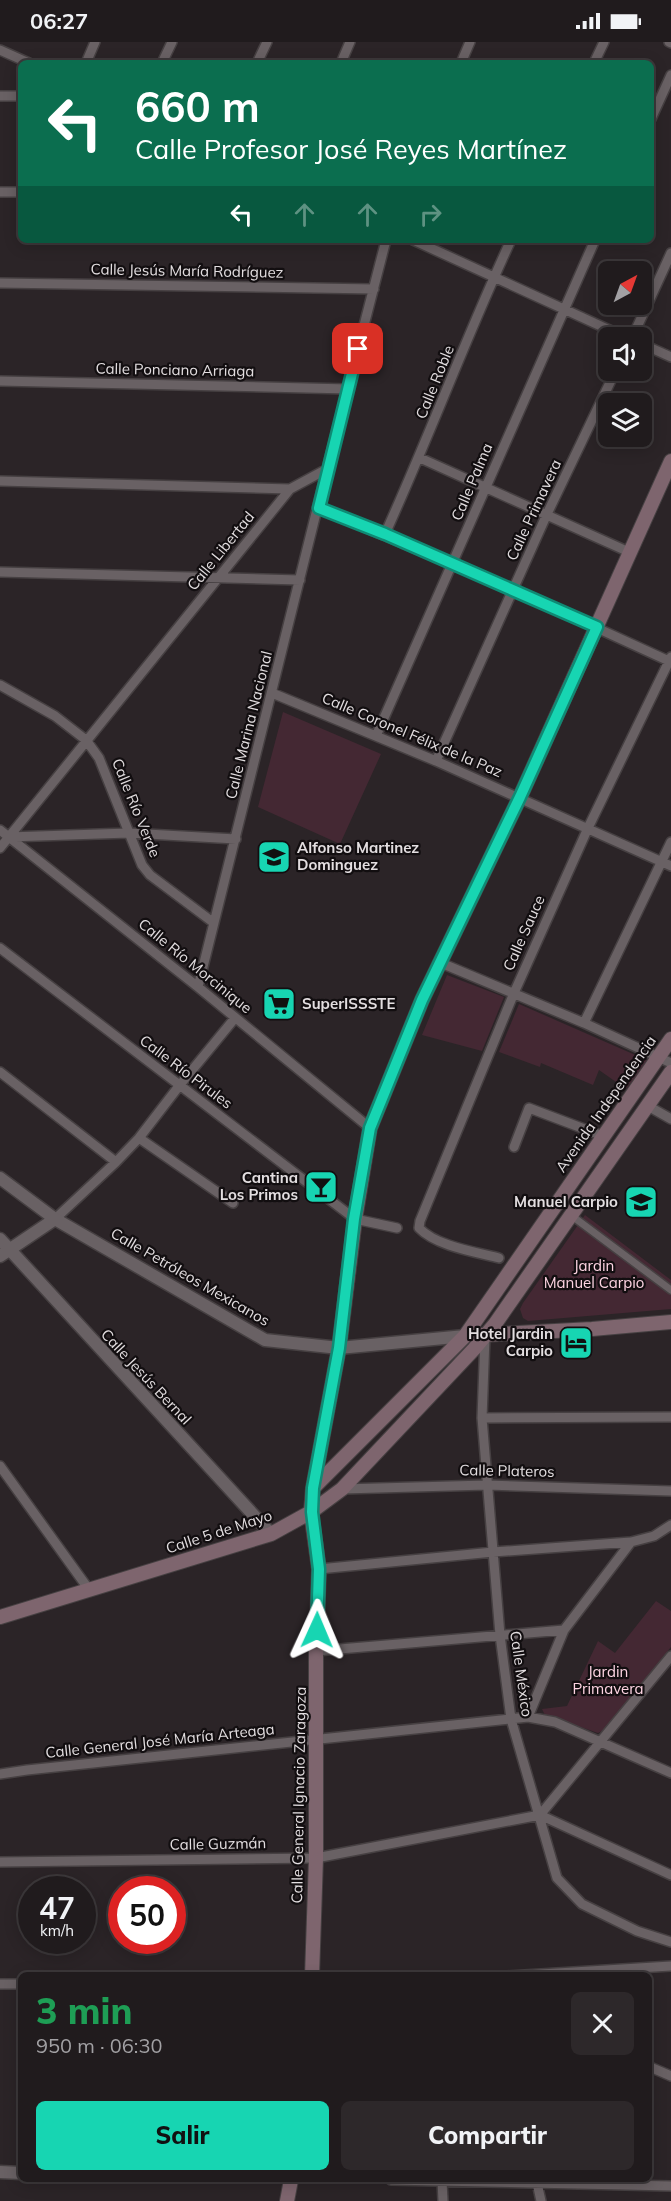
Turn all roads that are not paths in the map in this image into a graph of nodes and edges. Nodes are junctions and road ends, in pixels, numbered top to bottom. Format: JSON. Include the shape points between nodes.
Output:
{"nodes":[{"id":1,"x":95,"y":42,"type":"edge"},
{"id":2,"x":172,"y":42,"type":"edge"},
{"id":3,"x":267,"y":42,"type":"edge"},
{"id":4,"x":350,"y":42,"type":"edge"},
{"id":5,"x":470,"y":42,"type":"edge"},
{"id":6,"x":604,"y":42,"type":"edge"},
{"id":7,"x":3,"y":47,"type":"edge"},
{"id":8,"x":24,"y":60,"type":"edge"},
{"id":9,"x":87,"y":60,"type":"edge"},
{"id":10,"x":163,"y":60,"type":"edge"},
{"id":11,"x":258,"y":60,"type":"edge"},
{"id":12,"x":342,"y":60,"type":"edge"},
{"id":13,"x":462,"y":60,"type":"edge"},
{"id":14,"x":595,"y":60,"type":"edge"},
{"id":15,"x":671,"y":75,"type":"edge"},
{"id":16,"x":0,"y":96,"type":"edge"},
{"id":17,"x":18,"y":96,"type":"edge"},
{"id":18,"x":654,"y":112,"type":"edge"},
{"id":19,"x":0,"y":192,"type":"edge"},
{"id":20,"x":18,"y":192,"type":"edge"},
{"id":21,"x":385,"y":243,"type":"edge"},
{"id":22,"x":419,"y":243,"type":"edge"},
{"id":23,"x":510,"y":243,"type":"edge"},
{"id":24,"x":594,"y":243,"type":"edge"},
{"id":25,"x":671,"y":253,"type":"edge"},
{"id":26,"x":494,"y":278,"type":"junction"},
{"id":27,"x":0,"y":283,"type":"edge"},
{"id":28,"x":374,"y":289,"type":"junction"},
{"id":29,"x":563,"y":309,"type":"junction"},
{"id":30,"x":603,"y":327,"type":"edge"},
{"id":31,"x":637,"y":327,"type":"edge"},
{"id":32,"x":652,"y":348,"type":"edge"},
{"id":33,"x":671,"y":357,"type":"edge"},
{"id":34,"x":0,"y":381,"type":"edge"},
{"id":35,"x":611,"y":381,"type":"edge"},
{"id":36,"x":348,"y":389,"type":"junction"},
{"id":37,"x":420,"y":458,"type":"junction"},
{"id":38,"x":670,"y":465,"type":"edge"},
{"id":39,"x":327,"y":469,"type":"junction"},
{"id":40,"x":0,"y":481,"type":"edge"},
{"id":41,"x":486,"y":486,"type":"junction"},
{"id":42,"x":290,"y":489,"type":"junction"},
{"id":43,"x":319,"y":508,"type":"junction"},
{"id":44,"x":547,"y":514,"type":"junction"},
{"id":45,"x":385,"y":534,"type":"junction"},
{"id":46,"x":629,"y":552,"type":"junction"},
{"id":47,"x":453,"y":564,"type":"junction"},
{"id":48,"x":0,"y":572,"type":"edge"},
{"id":49,"x":220,"y":578,"type":"junction"},
{"id":50,"x":300,"y":580,"type":"junction"},
{"id":51,"x":514,"y":590,"type":"junction"},
{"id":52,"x":597,"y":627,"type":"junction"},
{"id":53,"x":670,"y":660,"type":"edge"},
{"id":54,"x":0,"y":685,"type":"edge"},
{"id":55,"x":272,"y":693,"type":"junction"},
{"id":56,"x":376,"y":736,"type":"junction"},
{"id":57,"x":86,"y":740,"type":"junction"},
{"id":58,"x":436,"y":761,"type":"junction"},
{"id":59,"x":520,"y":797,"type":"junction"},
{"id":60,"x":588,"y":828,"type":"junction"},
{"id":61,"x":0,"y":830,"type":"edge"},
{"id":62,"x":129,"y":833,"type":"junction"},
{"id":63,"x":4,"y":836,"type":"edge"},
{"id":64,"x":236,"y":839,"type":"junction"},
{"id":65,"x":671,"y":842,"type":"edge"},
{"id":66,"x":0,"y":848,"type":"edge"},
{"id":67,"x":667,"y":864,"type":"edge"},
{"id":68,"x":214,"y":923,"type":"junction"},
{"id":69,"x":0,"y":948,"type":"edge"},
{"id":70,"x":441,"y":963,"type":"junction"},
{"id":71,"x":198,"y":987,"type":"junction"},
{"id":72,"x":514,"y":993,"type":"junction"},
{"id":73,"x":235,"y":1018,"type":"junction"},
{"id":74,"x":584,"y":1023,"type":"junction"},
{"id":75,"x":671,"y":1039,"type":"edge"},
{"id":76,"x":657,"y":1058,"type":"junction"},
{"id":77,"x":671,"y":1063,"type":"edge"},
{"id":78,"x":0,"y":1072,"type":"edge"},
{"id":79,"x":671,"y":1072,"type":"edge"},
{"id":80,"x":179,"y":1086,"type":"junction"},
{"id":81,"x":648,"y":1106,"type":"junction"},
{"id":82,"x":671,"y":1119,"type":"edge"},
{"id":83,"x":370,"y":1128,"type":"junction"},
{"id":84,"x":603,"y":1136,"type":"junction"},
{"id":85,"x":139,"y":1138,"type":"junction"},
{"id":86,"x":514,"y":1147,"type":"dead end"},
{"id":87,"x":116,"y":1162,"type":"junction"},
{"id":88,"x":0,"y":1178,"type":"edge"},
{"id":89,"x":233,"y":1203,"type":"dead end"},
{"id":90,"x":572,"y":1216,"type":"junction"},
{"id":91,"x":55,"y":1219,"type":"junction"},
{"id":92,"x":354,"y":1219,"type":"junction"},
{"id":93,"x":397,"y":1228,"type":"dead end"},
{"id":94,"x":0,"y":1239,"type":"edge"},
{"id":95,"x":4,"y":1253,"type":"edge"},
{"id":96,"x":499,"y":1258,"type":"dead end"},
{"id":97,"x":671,"y":1290,"type":"edge"},
{"id":98,"x":671,"y":1322,"type":"edge"},
{"id":99,"x":485,"y":1335,"type":"junction"},
{"id":100,"x":465,"y":1336,"type":"junction"},
{"id":101,"x":339,"y":1348,"type":"junction"},
{"id":102,"x":482,"y":1418,"type":"junction"},
{"id":103,"x":671,"y":1418,"type":"edge"},
{"id":104,"x":0,"y":1466,"type":"edge"},
{"id":105,"x":487,"y":1485,"type":"junction"},
{"id":106,"x":313,"y":1488,"type":"junction"},
{"id":107,"x":342,"y":1489,"type":"junction"},
{"id":108,"x":671,"y":1491,"type":"edge"},
{"id":109,"x":312,"y":1512,"type":"junction"},
{"id":110,"x":671,"y":1525,"type":"edge"},
{"id":111,"x":271,"y":1534,"type":"junction"},
{"id":112,"x":631,"y":1542,"type":"junction"},
{"id":113,"x":493,"y":1552,"type":"junction"},
{"id":114,"x":319,"y":1569,"type":"junction"},
{"id":115,"x":90,"y":1591,"type":"junction"},
{"id":116,"x":1,"y":1615,"type":"edge"},
{"id":117,"x":564,"y":1630,"type":"junction"},
{"id":118,"x":500,"y":1635,"type":"junction"},
{"id":119,"x":316,"y":1651,"type":"junction"},
{"id":120,"x":671,"y":1656,"type":"edge"},
{"id":121,"x":661,"y":1668,"type":"junction"},
{"id":122,"x":671,"y":1672,"type":"edge"},
{"id":123,"x":528,"y":1717,"type":"junction"},
{"id":124,"x":511,"y":1719,"type":"junction"},
{"id":125,"x":318,"y":1739,"type":"junction"},
{"id":126,"x":600,"y":1741,"type":"junction"},
{"id":127,"x":671,"y":1773,"type":"edge"},
{"id":128,"x":0,"y":1774,"type":"edge"},
{"id":129,"x":540,"y":1815,"type":"junction"},
{"id":130,"x":316,"y":1858,"type":"junction"},
{"id":131,"x":0,"y":1862,"type":"edge"},
{"id":132,"x":671,"y":1875,"type":"edge"},
{"id":133,"x":671,"y":1942,"type":"edge"},
{"id":134,"x":671,"y":1966,"type":"edge"},
{"id":135,"x":312,"y":1972,"type":"edge"},
{"id":136,"x":573,"y":1972,"type":"edge"},
{"id":137,"x":0,"y":1984,"type":"edge"},
{"id":138,"x":18,"y":1984,"type":"edge"},
{"id":139,"x":652,"y":2068,"type":"edge"},
{"id":140,"x":671,"y":2076,"type":"edge"},
{"id":141,"x":0,"y":2172,"type":"edge"},
{"id":142,"x":18,"y":2173,"type":"edge"},
{"id":143,"x":291,"y":2182,"type":"edge"},
{"id":144,"x":442,"y":2182,"type":"edge"},
{"id":145,"x":490,"y":2182,"type":"edge"},
{"id":146,"x":537,"y":2183,"type":"junction"},
{"id":147,"x":671,"y":2186,"type":"edge"},
{"id":148,"x":287,"y":2201,"type":"edge"},
{"id":149,"x":443,"y":2201,"type":"edge"},
{"id":150,"x":541,"y":2201,"type":"edge"}],
"edges":[{"from":1,"to":9,"type":"street"},
{"from":2,"to":10,"type":"street"},
{"from":3,"to":11,"type":"street"},
{"from":4,"to":12,"type":"street"},
{"from":5,"to":13,"type":"street"},
{"from":6,"to":14,"type":"street"},
{"from":7,"to":8,"type":"street"},
{"from":15,"to":18,"type":"street"},
{"from":16,"to":17,"type":"street"},
{"from":19,"to":20,"type":"street"},
{"from":21,"to":28,"type":"street"},
{"from":22,"to":26,"type":"street"},
{"from":23,"to":26,"type":"street","name":"Calle Roble"},
{"from":24,"to":29,"type":"street","name":"Calle Palma"},
{"from":25,"to":31,"type":"street"},
{"from":26,"to":29,"type":"street"},
{"from":26,"to":37,"type":"street","name":"Calle Roble"},
{"from":27,"to":28,"type":"street","name":"Calle Jesús María Rodríguez"},
{"from":28,"to":36,"type":"street"},
{"from":29,"to":30,"type":"street"},
{"from":29,"to":41,"type":"street","name":"Calle Palma"},
{"from":32,"to":33,"type":"street"},
{"from":34,"to":36,"type":"street","name":"Calle Ponciano Arriaga"},
{"from":35,"to":44,"type":"street","name":"Calle Primavera"},
{"from":36,"to":39,"type":"street"},
{"from":37,"to":41,"type":"street"},
{"from":37,"to":45,"type":"street","name":"Calle Roble"},
{"from":38,"to":46,"type":"main road","name":"Calle General Ignacio Zaragoza"},
{"from":39,"to":42,"type":"street","name":"Calle Libertad"},
{"from":39,"to":43,"type":"street","name":"Calle Marina Nacional"},
{"from":40,"to":42,"type":"street"},
{"from":41,"to":44,"type":"street"},
{"from":41,"to":47,"type":"street","name":"Calle Palma"},
{"from":42,"to":49,"type":"street","name":"Calle Libertad"},
{"from":43,"to":45,"type":"street"},
{"from":43,"to":50,"type":"street","name":"Calle Marina Nacional"},
{"from":44,"to":46,"type":"street"},
{"from":44,"to":51,"type":"street","name":"Calle Primavera"},
{"from":45,"to":47,"type":"street"},
{"from":46,"to":52,"type":"main road","name":"Calle General Ignacio Zaragoza"},
{"from":47,"to":51,"type":"street"},
{"from":47,"to":56,"type":"street","name":"Calle Palma"},
{"from":48,"to":49,"type":"street"},
{"from":49,"to":50,"type":"street"},
{"from":49,"to":57,"type":"street","name":"Calle Libertad"},
{"from":50,"to":55,"type":"street","name":"Calle Marina Nacional"},
{"from":51,"to":52,"type":"street"},
{"from":51,"to":58,"type":"street","name":"Calle Primavera"},
{"from":52,"to":53,"type":"street"},
{"from":52,"to":59,"type":"main road","name":"Calle General Ignacio Zaragoza"},
{"from":53,"to":60,"type":"street","name":"Calle Sauce"},
{"from":54,"to":57,"type":"street","name":"Calle Río Verde","via":[[55,716]]},
{"from":55,"to":56,"type":"street","name":"Calle Coronel Félix de la Paz"},
{"from":55,"to":64,"type":"street","name":"Calle Marina Nacional"},
{"from":56,"to":58,"type":"street","name":"Calle Coronel Félix de la Paz"},
{"from":57,"to":62,"type":"street","name":"Calle Río Verde","via":[[99,758]]},
{"from":57,"to":63,"type":"street","name":"Calle Libertad"},
{"from":58,"to":59,"type":"street","name":"Calle Coronel Félix de la Paz"},
{"from":59,"to":60,"type":"street","name":"Calle Coronel Félix de la Paz"},
{"from":59,"to":70,"type":"main road","name":"Calle General Ignacio Zaragoza"},
{"from":60,"to":67,"type":"street","name":"Calle Coronel Félix de la Paz"},
{"from":60,"to":72,"type":"street","name":"Calle Sauce"},
{"from":61,"to":63,"type":"street","name":"Calle Río Morcinique"},
{"from":62,"to":63,"type":"street"},
{"from":62,"to":64,"type":"street"},
{"from":62,"to":68,"type":"street","name":"Calle Río Verde","via":[[150,875]]},
{"from":63,"to":66,"type":"street","name":"Calle Libertad"},
{"from":63,"to":71,"type":"street","name":"Calle Río Morcinique"},
{"from":64,"to":68,"type":"street","name":"Calle Marina Nacional"},
{"from":65,"to":67,"type":"street"},
{"from":67,"to":74,"type":"street"},
{"from":68,"to":71,"type":"street","name":"Calle Marina Nacional"},
{"from":69,"to":80,"type":"street","name":"Calle Río Pirules"},
{"from":70,"to":72,"type":"street"},
{"from":70,"to":83,"type":"main road","name":"Calle General Ignacio Zaragoza"},
{"from":71,"to":73,"type":"street","name":"Calle Río Morcinique"},
{"from":72,"to":74,"type":"street"},
{"from":72,"to":96,"type":"street","name":"Calle Sauce","via":[[419,1228],[452,1246]]},
{"from":73,"to":80,"type":"street"},
{"from":73,"to":83,"type":"street","name":"Calle Río Morcinique"},
{"from":74,"to":76,"type":"street"},
{"from":75,"to":76,"type":"main road","name":"Avenida Independencia"},
{"from":76,"to":77,"type":"street"},
{"from":76,"to":84,"type":"main road","name":"Avenida Independencia"},
{"from":78,"to":87,"type":"street"},
{"from":79,"to":81,"type":"main road"},
{"from":80,"to":85,"type":"street"},
{"from":80,"to":92,"type":"street","name":"Calle Río Pirules"},
{"from":81,"to":82,"type":"street"},
{"from":81,"to":90,"type":"main road"},
{"from":83,"to":92,"type":"main road","name":"Calle General Ignacio Zaragoza"},
{"from":84,"to":86,"type":"street","via":[[529,1108]]},
{"from":84,"to":100,"type":"main road","name":"Avenida Independencia"},
{"from":85,"to":87,"type":"street"},
{"from":85,"to":89,"type":"street"},
{"from":87,"to":91,"type":"street"},
{"from":88,"to":91,"type":"street","name":"Calle Petróleos Mexicanos"},
{"from":90,"to":97,"type":"street"},
{"from":90,"to":99,"type":"main road"},
{"from":91,"to":95,"type":"street"},
{"from":91,"to":101,"type":"street","name":"Calle Petróleos Mexicanos","via":[[265,1340]]},
{"from":92,"to":93,"type":"street"},
{"from":92,"to":101,"type":"main road","name":"Calle General Ignacio Zaragoza"},
{"from":94,"to":95,"type":"street","name":"Calle Jesús Bernal"},
{"from":95,"to":111,"type":"street","name":"Calle Jesús Bernal"},
{"from":98,"to":99,"type":"main road","name":"Calle Petróleos Mexicanos"},
{"from":99,"to":100,"type":"main road","name":"Calle Petróleos Mexicanos"},
{"from":99,"to":102,"type":"street","name":"Calle México"},
{"from":99,"to":107,"type":"main road","name":"Calle 5 de Mayo"},
{"from":100,"to":101,"type":"street","name":"Calle Petróleos Mexicanos"},
{"from":100,"to":106,"type":"main road"},
{"from":101,"to":106,"type":"main road","name":"Calle General Ignacio Zaragoza"},
{"from":102,"to":103,"type":"street"},
{"from":102,"to":105,"type":"street","name":"Calle México"},
{"from":104,"to":115,"type":"street"},
{"from":105,"to":107,"type":"street","name":"Calle Plateros"},
{"from":105,"to":108,"type":"street","name":"Calle Plateros"},
{"from":105,"to":113,"type":"street","name":"Calle México"},
{"from":106,"to":109,"type":"main road","name":"Calle General Ignacio Zaragoza"},
{"from":107,"to":109,"type":"main road","name":"Calle 5 de Mayo"},
{"from":109,"to":111,"type":"main road","name":"Calle 5 de Mayo"},
{"from":109,"to":114,"type":"main road","name":"Calle General Ignacio Zaragoza"},
{"from":110,"to":112,"type":"street","via":[[654,1536]]},
{"from":111,"to":115,"type":"main road","name":"Calle 5 de Mayo"},
{"from":112,"to":113,"type":"street"},
{"from":112,"to":117,"type":"street"},
{"from":113,"to":114,"type":"street"},
{"from":113,"to":118,"type":"street","name":"Calle México"},
{"from":114,"to":119,"type":"main road","name":"Calle General Ignacio Zaragoza"},
{"from":115,"to":116,"type":"main road","name":"Calle 5 de Mayo"},
{"from":117,"to":118,"type":"street"},
{"from":117,"to":123,"type":"street"},
{"from":118,"to":119,"type":"street"},
{"from":118,"to":124,"type":"street","name":"Calle México"},
{"from":119,"to":125,"type":"main road","name":"Calle General Ignacio Zaragoza"},
{"from":120,"to":121,"type":"street"},
{"from":121,"to":122,"type":"street"},
{"from":121,"to":126,"type":"street"},
{"from":123,"to":124,"type":"street","name":"Calle General José María Arteaga"},
{"from":123,"to":126,"type":"street","name":"Calle General José María Arteaga","via":[[555,1722]]},
{"from":124,"to":125,"type":"street","name":"Calle General José María Arteaga"},
{"from":124,"to":129,"type":"street","name":"Calle México"},
{"from":125,"to":128,"type":"street","name":"Calle General José María Arteaga"},
{"from":125,"to":130,"type":"main road","name":"Calle General Ignacio Zaragoza"},
{"from":126,"to":127,"type":"street","name":"Calle General José María Arteaga"},
{"from":126,"to":129,"type":"street"},
{"from":129,"to":130,"type":"street","name":"Calle Guzmán"},
{"from":129,"to":132,"type":"street"},
{"from":129,"to":133,"type":"street","name":"Calle México","via":[[557,1878],[582,1904],[637,1931]]},
{"from":130,"to":131,"type":"street","name":"Calle Guzmán"},
{"from":130,"to":135,"type":"main road","name":"Calle General Ignacio Zaragoza"},
{"from":134,"to":136,"type":"street"},
{"from":137,"to":138,"type":"street"},
{"from":139,"to":140,"type":"street"},
{"from":141,"to":142,"type":"street"},
{"from":143,"to":148,"type":"main road"},
{"from":144,"to":149,"type":"street"},
{"from":145,"to":146,"type":"street"},
{"from":146,"to":147,"type":"street"},
{"from":146,"to":150,"type":"street"}]}
